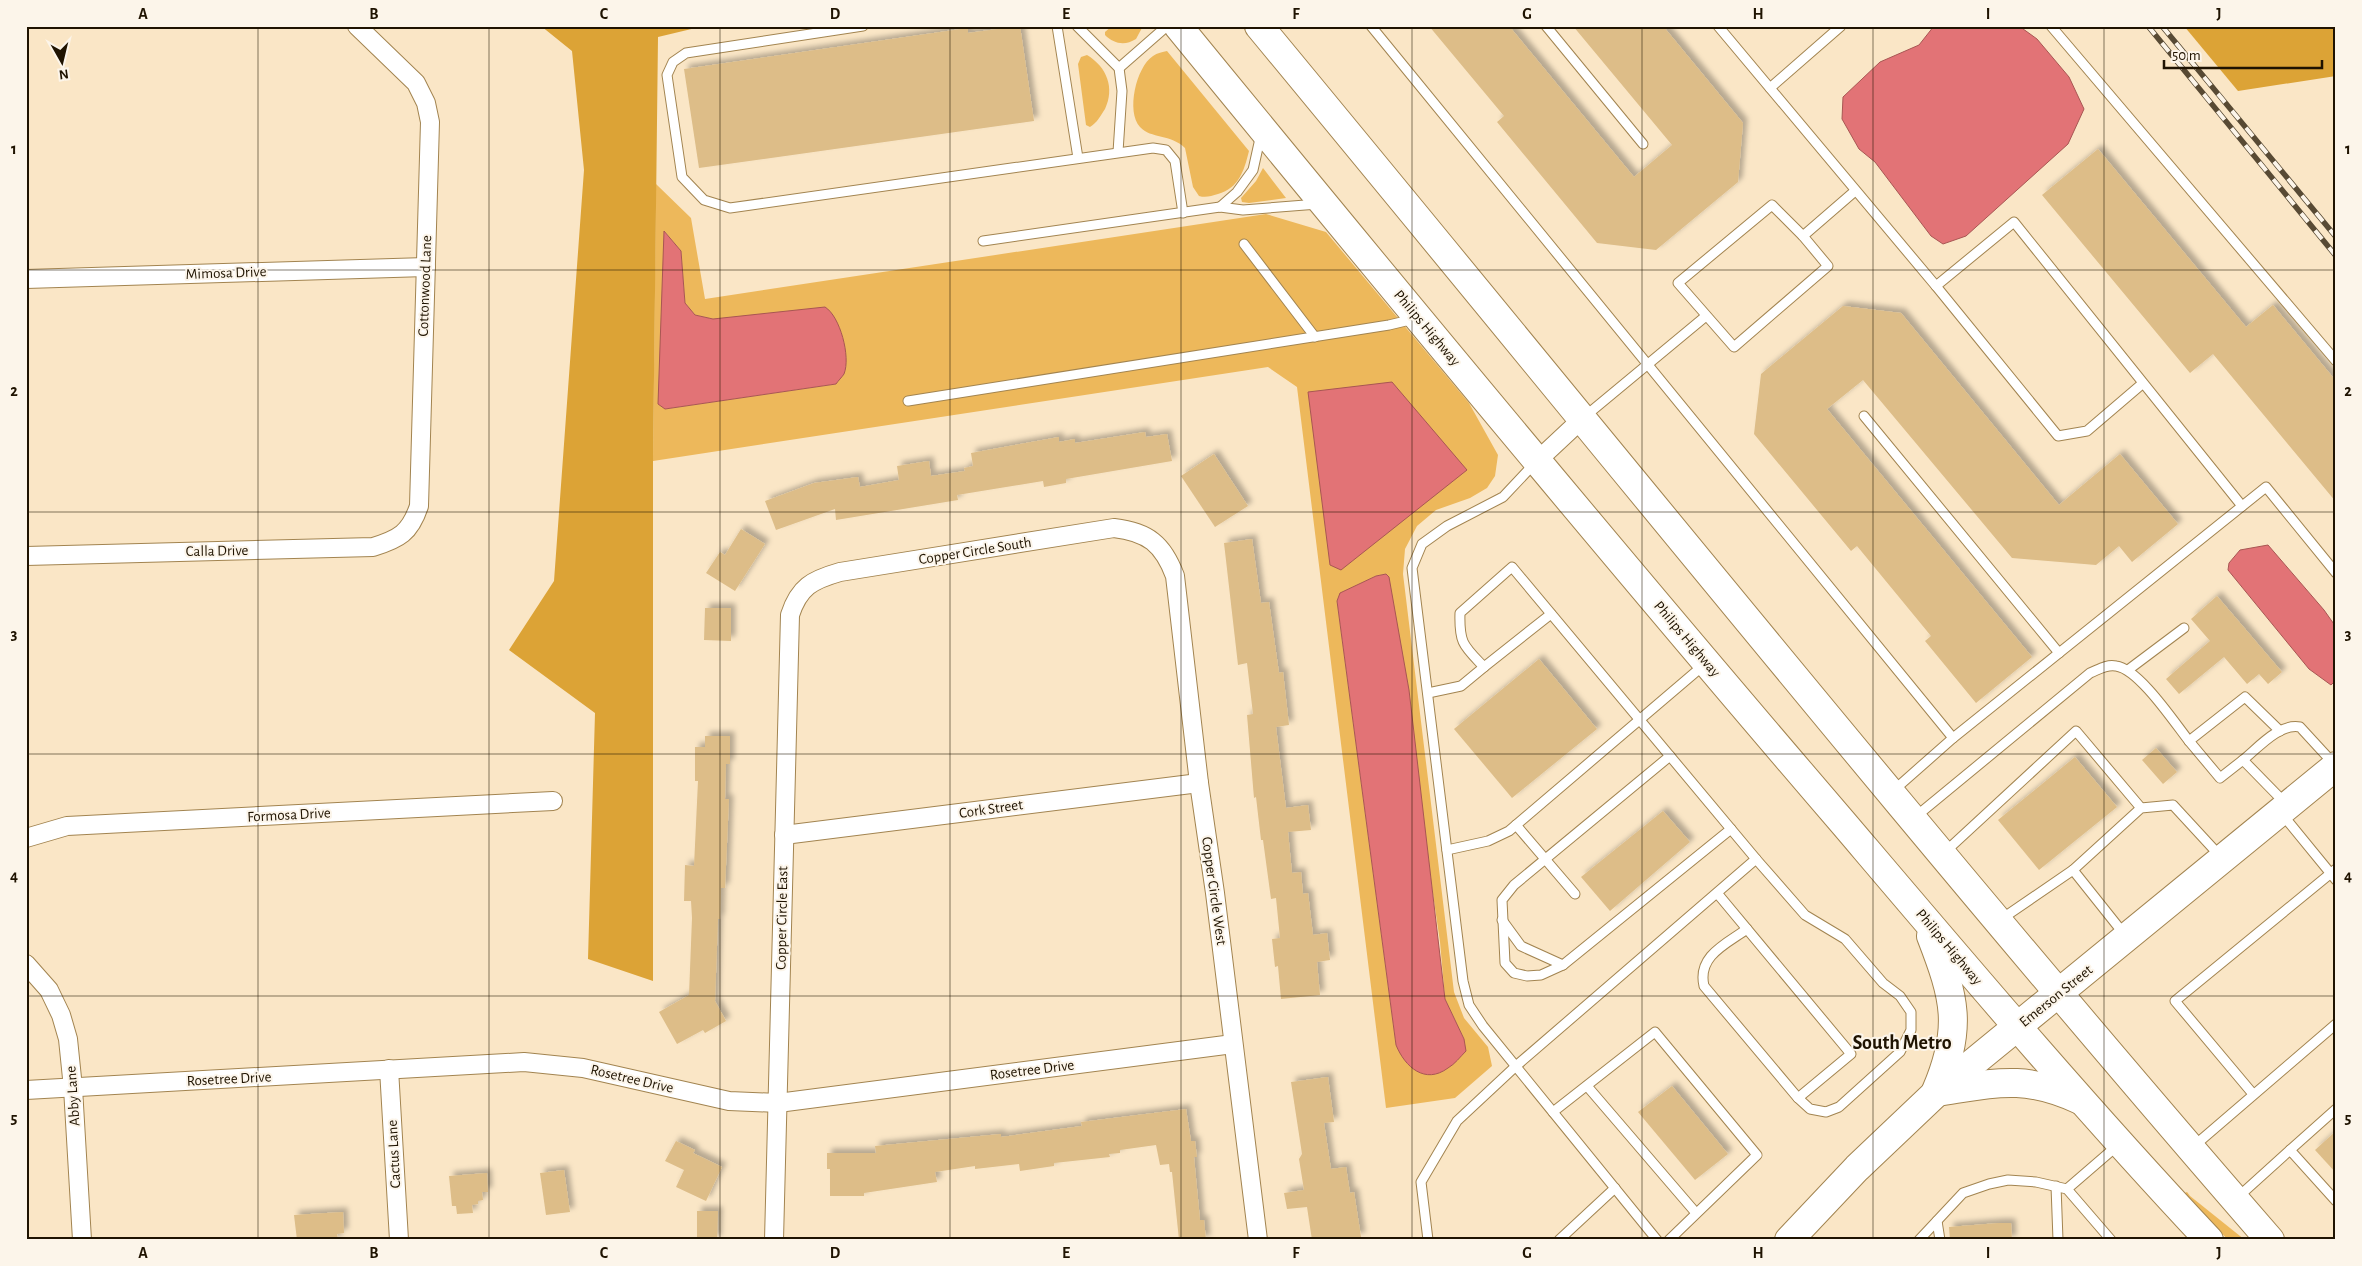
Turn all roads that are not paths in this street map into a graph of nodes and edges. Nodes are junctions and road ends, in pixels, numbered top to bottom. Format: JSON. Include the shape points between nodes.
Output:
{"nodes":[{"id":1,"x":357,"y":26,"type":"edge"},
{"id":2,"x":863,"y":26,"type":"edge"},
{"id":3,"x":1057,"y":26,"type":"edge"},
{"id":4,"x":1077,"y":26,"type":"edge"},
{"id":5,"x":1167,"y":26,"type":"edge"},
{"id":6,"x":1178,"y":26,"type":"edge"},
{"id":7,"x":1259,"y":26,"type":"edge"},
{"id":8,"x":1371,"y":26,"type":"edge"},
{"id":9,"x":1546,"y":26,"type":"edge"},
{"id":10,"x":1718,"y":26,"type":"edge"},
{"id":11,"x":1841,"y":26,"type":"edge"},
{"id":12,"x":2051,"y":26,"type":"edge"},
{"id":13,"x":1119,"y":68,"type":"junction"},
{"id":14,"x":1770,"y":88,"type":"junction"},
{"id":15,"x":1262,"y":128,"type":"junction"},
{"id":16,"x":1643,"y":144,"type":"dead end"},
{"id":17,"x":1118,"y":152,"type":"junction"},
{"id":18,"x":1078,"y":158,"type":"junction"},
{"id":19,"x":1856,"y":191,"type":"junction"},
{"id":20,"x":1324,"y":203,"type":"junction"},
{"id":21,"x":1220,"y":207,"type":"junction"},
{"id":22,"x":1183,"y":213,"type":"junction"},
{"id":23,"x":1804,"y":236,"type":"junction"},
{"id":24,"x":983,"y":242,"type":"dead end"},
{"id":25,"x":1244,"y":244,"type":"dead end"},
{"id":26,"x":426,"y":267,"type":"junction"},
{"id":27,"x":26,"y":279,"type":"edge"},
{"id":28,"x":1936,"y":286,"type":"junction"},
{"id":29,"x":1706,"y":316,"type":"junction"},
{"id":30,"x":1419,"y":318,"type":"junction"},
{"id":31,"x":1315,"y":337,"type":"junction"},
{"id":32,"x":2336,"y":361,"type":"edge"},
{"id":33,"x":1648,"y":365,"type":"junction"},
{"id":34,"x":2142,"y":384,"type":"junction"},
{"id":35,"x":908,"y":400,"type":"dead end"},
{"id":36,"x":1864,"y":416,"type":"dead end"},
{"id":37,"x":1583,"y":418,"type":"junction"},
{"id":38,"x":1537,"y":461,"type":"junction"},
{"id":39,"x":2242,"y":506,"type":"junction"},
{"id":40,"x":404,"y":533,"type":"joint"},
{"id":41,"x":1158,"y":546,"type":"joint"},
{"id":42,"x":26,"y":556,"type":"edge"},
{"id":43,"x":2336,"y":573,"type":"edge"},
{"id":44,"x":796,"y":598,"type":"joint"},
{"id":45,"x":1551,"y":614,"type":"junction"},
{"id":46,"x":2184,"y":628,"type":"dead end"},
{"id":47,"x":2059,"y":652,"type":"junction"},
{"id":48,"x":1707,"y":662,"type":"junction"},
{"id":49,"x":1484,"y":667,"type":"junction"},
{"id":50,"x":2128,"y":670,"type":"junction"},
{"id":51,"x":1428,"y":693,"type":"junction"},
{"id":52,"x":1640,"y":720,"type":"junction"},
{"id":53,"x":2280,"y":730,"type":"junction"},
{"id":54,"x":1953,"y":738,"type":"junction"},
{"id":55,"x":2189,"y":741,"type":"junction"},
{"id":56,"x":1670,"y":756,"type":"junction"},
{"id":57,"x":2243,"y":760,"type":"junction"},
{"id":58,"x":2336,"y":766,"type":"edge"},
{"id":59,"x":1199,"y":783,"type":"junction"},
{"id":60,"x":1891,"y":792,"type":"junction"},
{"id":61,"x":553,"y":801,"type":"dead end"},
{"id":62,"x":2141,"y":808,"type":"junction"},
{"id":63,"x":2284,"y":809,"type":"junction"},
{"id":64,"x":1914,"y":819,"type":"junction"},
{"id":65,"x":1516,"y":825,"type":"junction"},
{"id":66,"x":1731,"y":829,"type":"junction"},
{"id":67,"x":784,"y":835,"type":"junction"},
{"id":68,"x":26,"y":838,"type":"edge"},
{"id":69,"x":1447,"y":850,"type":"junction"},
{"id":70,"x":1943,"y":854,"type":"junction"},
{"id":71,"x":1756,"y":859,"type":"junction"},
{"id":72,"x":1544,"y":860,"type":"junction"},
{"id":73,"x":2223,"y":860,"type":"junction"},
{"id":74,"x":2073,"y":870,"type":"junction"},
{"id":75,"x":2334,"y":874,"type":"edge"},
{"id":76,"x":1717,"y":893,"type":"junction"},
{"id":77,"x":1574,"y":894,"type":"dead end"},
{"id":78,"x":1924,"y":917,"type":"junction"},
{"id":79,"x":1502,"y":920,"type":"junction"},
{"id":80,"x":1999,"y":921,"type":"junction"},
{"id":81,"x":1747,"y":929,"type":"junction"},
{"id":82,"x":2127,"y":938,"type":"junction"},
{"id":83,"x":26,"y":964,"type":"edge"},
{"id":84,"x":1562,"y":965,"type":"junction"},
{"id":85,"x":2059,"y":992,"type":"junction"},
{"id":86,"x":2336,"y":1024,"type":"edge"},
{"id":87,"x":2018,"y":1027,"type":"junction"},
{"id":88,"x":1233,"y":1044,"type":"junction"},
{"id":89,"x":1516,"y":1066,"type":"junction"},
{"id":90,"x":389,"y":1069,"type":"junction"},
{"id":91,"x":1586,"y":1086,"type":"junction"},
{"id":92,"x":73,"y":1088,"type":"junction"},
{"id":93,"x":26,"y":1090,"type":"edge"},
{"id":94,"x":1936,"y":1093,"type":"junction"},
{"id":95,"x":2254,"y":1094,"type":"junction"},
{"id":96,"x":1798,"y":1098,"type":"junction"},
{"id":97,"x":2085,"y":1102,"type":"junction"},
{"id":98,"x":778,"y":1103,"type":"junction"},
{"id":99,"x":2336,"y":1109,"type":"edge"},
{"id":100,"x":1553,"y":1112,"type":"junction"},
{"id":101,"x":2121,"y":1142,"type":"junction"},
{"id":102,"x":2191,"y":1148,"type":"junction"},
{"id":103,"x":2290,"y":1150,"type":"junction"},
{"id":104,"x":2056,"y":1186,"type":"junction"},
{"id":105,"x":1615,"y":1188,"type":"junction"},
{"id":106,"x":2067,"y":1189,"type":"junction"},
{"id":107,"x":2235,"y":1200,"type":"junction"},
{"id":108,"x":2336,"y":1201,"type":"edge"},
{"id":109,"x":1696,"y":1213,"type":"junction"},
{"id":110,"x":1937,"y":1221,"type":"junction"},
{"id":111,"x":82,"y":1240,"type":"edge"},
{"id":112,"x":399,"y":1240,"type":"edge"},
{"id":113,"x":774,"y":1240,"type":"edge"},
{"id":114,"x":1258,"y":1240,"type":"edge"},
{"id":115,"x":1428,"y":1240,"type":"edge"},
{"id":116,"x":1559,"y":1240,"type":"edge"},
{"id":117,"x":1657,"y":1240,"type":"edge"},
{"id":118,"x":1669,"y":1240,"type":"edge"},
{"id":119,"x":1789,"y":1240,"type":"edge"},
{"id":120,"x":1919,"y":1240,"type":"edge"},
{"id":121,"x":1940,"y":1240,"type":"edge"},
{"id":122,"x":2058,"y":1240,"type":"edge"},
{"id":123,"x":2111,"y":1240,"type":"edge"},
{"id":124,"x":2209,"y":1240,"type":"edge"},
{"id":125,"x":2270,"y":1240,"type":"edge"}],
"edges":[{"from":1,"to":26,"type":"street","name":"Cottonwood Lane","via":[[416,83],[426,103],[430,122]]},
{"from":2,"to":18,"type":"lane","via":[[686,53],[673,62],[668,75],[682,177],[704,200],[730,208]]},
{"from":3,"to":18,"type":"lane"},
{"from":4,"to":13,"type":"lane"},
{"from":5,"to":13,"type":"lane"},
{"from":6,"to":15,"type":"main road","name":"Philips Highway"},
{"from":7,"to":37,"type":"main road"},
{"from":8,"to":33,"type":"lane"},
{"from":9,"to":16,"type":"lane"},
{"from":10,"to":14,"type":"lane"},
{"from":11,"to":14,"type":"lane"},
{"from":12,"to":32,"type":"lane"},
{"from":13,"to":17,"type":"lane","via":[[1122,91]]},
{"from":14,"to":19,"type":"lane"},
{"from":15,"to":20,"type":"main road","name":"Philips Highway"},
{"from":15,"to":21,"type":"lane","via":[[1253,170],[1237,192]]},
{"from":17,"to":18,"type":"lane"},
{"from":17,"to":22,"type":"lane","via":[[1153,148],[1166,150],[1175,161]]},
{"from":19,"to":23,"type":"lane"},
{"from":19,"to":28,"type":"lane"},
{"from":20,"to":21,"type":"lane","via":[[1244,210]]},
{"from":20,"to":30,"type":"main road","name":"Philips Highway"},
{"from":21,"to":22,"type":"lane"},
{"from":22,"to":24,"type":"lane"},
{"from":23,"to":29,"type":"lane","via":[[1828,266],[1734,348]]},
{"from":23,"to":29,"type":"lane","via":[[1772,205],[1678,283]]},
{"from":25,"to":31,"type":"lane"},
{"from":26,"to":27,"type":"street","name":"Mimosa Drive"},
{"from":26,"to":40,"type":"street","name":"Cottonwood Lane","via":[[419,506],[414,522]]},
{"from":28,"to":34,"type":"lane","via":[[2058,436],[2086,431]]},
{"from":28,"to":34,"type":"lane","via":[[2014,222]]},
{"from":29,"to":33,"type":"lane"},
{"from":30,"to":31,"type":"lane"},
{"from":30,"to":38,"type":"main road","name":"Philips Highway"},
{"from":31,"to":35,"type":"lane"},
{"from":33,"to":37,"type":"lane"},
{"from":33,"to":54,"type":"lane"},
{"from":34,"to":39,"type":"lane"},
{"from":36,"to":47,"type":"lane"},
{"from":37,"to":38,"type":"street"},
{"from":37,"to":60,"type":"main road"},
{"from":38,"to":48,"type":"main road","name":"Philips Highway"},
{"from":38,"to":51,"type":"lane","via":[[1503,497],[1447,526],[1422,544],[1412,568]]},
{"from":39,"to":43,"type":"lane","via":[[2266,487]]},
{"from":39,"to":47,"type":"lane"},
{"from":40,"to":42,"type":"street","name":"Calla Drive","via":[[373,547]]},
{"from":41,"to":44,"type":"street","name":"Copper Circle South","via":[[1133,530],[1114,528],[840,572],[807,586]]},
{"from":41,"to":59,"type":"street","name":"Copper Circle West","via":[[1175,576]]},
{"from":44,"to":67,"type":"street","name":"Copper Circle East","via":[[790,615]]},
{"from":45,"to":49,"type":"lane"},
{"from":45,"to":49,"type":"lane","via":[[1512,567],[1460,613],[1460,634],[1465,646]]},
{"from":45,"to":52,"type":"lane"},
{"from":46,"to":50,"type":"lane"},
{"from":47,"to":54,"type":"lane"},
{"from":48,"to":52,"type":"lane"},
{"from":48,"to":78,"type":"main road","name":"Philips Highway"},
{"from":49,"to":51,"type":"lane","via":[[1461,686]]},
{"from":50,"to":55,"type":"lane"},
{"from":50,"to":64,"type":"lane","via":[[2108,665],[2090,673]]},
{"from":51,"to":69,"type":"lane"},
{"from":52,"to":56,"type":"lane"},
{"from":52,"to":65,"type":"lane"},
{"from":53,"to":55,"type":"lane","via":[[2245,697]]},
{"from":53,"to":57,"type":"lane"},
{"from":53,"to":58,"type":"lane","via":[[2300,727]]},
{"from":54,"to":60,"type":"lane"},
{"from":55,"to":57,"type":"lane","via":[[2220,778]]},
{"from":56,"to":66,"type":"lane"},
{"from":56,"to":72,"type":"lane"},
{"from":57,"to":63,"type":"lane"},
{"from":58,"to":63,"type":"main road","name":"Emerson Street"},
{"from":59,"to":67,"type":"street","name":"Cork Street"},
{"from":59,"to":88,"type":"street","name":"Copper Circle West"},
{"from":60,"to":64,"type":"main road"},
{"from":61,"to":68,"type":"street","name":"Formosa Drive","via":[[67,826]]},
{"from":62,"to":70,"type":"lane","via":[[2076,731]]},
{"from":62,"to":73,"type":"lane","via":[[2173,805]]},
{"from":62,"to":74,"type":"lane"},
{"from":63,"to":73,"type":"main road","name":"Emerson Street"},
{"from":63,"to":75,"type":"lane"},
{"from":64,"to":70,"type":"main road"},
{"from":65,"to":69,"type":"lane","via":[[1488,842]]},
{"from":65,"to":72,"type":"lane"},
{"from":66,"to":71,"type":"lane"},
{"from":66,"to":84,"type":"lane"},
{"from":67,"to":98,"type":"street","name":"Copper Circle East"},
{"from":69,"to":89,"type":"lane","via":[[1469,1005]]},
{"from":70,"to":80,"type":"main road"},
{"from":71,"to":76,"type":"lane"},
{"from":71,"to":96,"type":"lane","via":[[1805,915],[1845,939],[1883,983],[1900,996],[1911,1012],[1911,1030],[1900,1052],[1839,1106],[1826,1112],[1810,1109]]},
{"from":72,"to":77,"type":"lane"},
{"from":72,"to":79,"type":"lane","via":[[1514,885],[1502,900]]},
{"from":73,"to":82,"type":"main road","name":"Emerson Street"},
{"from":74,"to":80,"type":"lane"},
{"from":74,"to":82,"type":"lane"},
{"from":75,"to":95,"type":"lane","via":[[2175,1001]]},
{"from":76,"to":81,"type":"lane"},
{"from":76,"to":89,"type":"lane"},
{"from":78,"to":87,"type":"main road","name":"Philips Highway"},
{"from":78,"to":94,"type":"main road","via":[[1946,978],[1954,1020],[1949,1060]]},
{"from":79,"to":84,"type":"lane","via":[[1521,946]]},
{"from":79,"to":84,"type":"lane","via":[[1505,963],[1514,973],[1541,975]]},
{"from":80,"to":85,"type":"main road"},
{"from":81,"to":96,"type":"lane","via":[[1710,956],[1703,965],[1701,976],[1704,986]]},
{"from":81,"to":96,"type":"lane","via":[[1851,1054]]},
{"from":82,"to":85,"type":"main road","name":"Emerson Street"},
{"from":83,"to":92,"type":"street","name":"Abby Lane","via":[[49,990],[61,1015],[68,1039]]},
{"from":85,"to":87,"type":"main road","name":"Emerson Street"},
{"from":85,"to":102,"type":"main road"},
{"from":86,"to":95,"type":"lane"},
{"from":87,"to":94,"type":"main road","name":"Emerson Street"},
{"from":87,"to":97,"type":"main road","name":"Philips Highway"},
{"from":88,"to":98,"type":"street","name":"Rosetree Drive"},
{"from":88,"to":114,"type":"street","name":"Copper Circle West"},
{"from":89,"to":100,"type":"lane"},
{"from":89,"to":115,"type":"lane","via":[[1457,1121],[1421,1182]]},
{"from":90,"to":92,"type":"street","name":"Rosetree Drive"},
{"from":90,"to":98,"type":"street","name":"Rosetree Drive","via":[[524,1062],[559,1064],[729,1101]]},
{"from":90,"to":112,"type":"street","name":"Cactus Lane"},
{"from":91,"to":100,"type":"lane"},
{"from":91,"to":109,"type":"lane"},
{"from":91,"to":109,"type":"lane","via":[[1655,1032],[1757,1155]]},
{"from":92,"to":93,"type":"street","name":"Rosetree Drive"},
{"from":92,"to":111,"type":"street","name":"Abby Lane"},
{"from":94,"to":97,"type":"main road","via":[[1995,1083],[2027,1082],[2055,1088]]},
{"from":94,"to":119,"type":"main road","name":"Emerson Street","via":[[1870,1155]]},
{"from":95,"to":102,"type":"lane"},
{"from":97,"to":101,"type":"main road","name":"Philips Highway"},
{"from":98,"to":113,"type":"street","name":"Copper Circle East"},
{"from":99,"to":103,"type":"lane"},
{"from":100,"to":105,"type":"lane"},
{"from":101,"to":106,"type":"lane"},
{"from":101,"to":124,"type":"main road","name":"Philips Highway"},
{"from":102,"to":107,"type":"main road"},
{"from":103,"to":107,"type":"lane"},
{"from":103,"to":108,"type":"lane"},
{"from":104,"to":106,"type":"lane"},
{"from":104,"to":110,"type":"lane","via":[[2008,1180],[1989,1184],[1963,1193]]},
{"from":104,"to":122,"type":"lane"},
{"from":105,"to":116,"type":"lane"},
{"from":105,"to":117,"type":"lane"},
{"from":106,"to":123,"type":"lane"},
{"from":107,"to":125,"type":"main road"},
{"from":109,"to":118,"type":"lane"},
{"from":110,"to":120,"type":"lane"},
{"from":110,"to":121,"type":"lane"}]}
